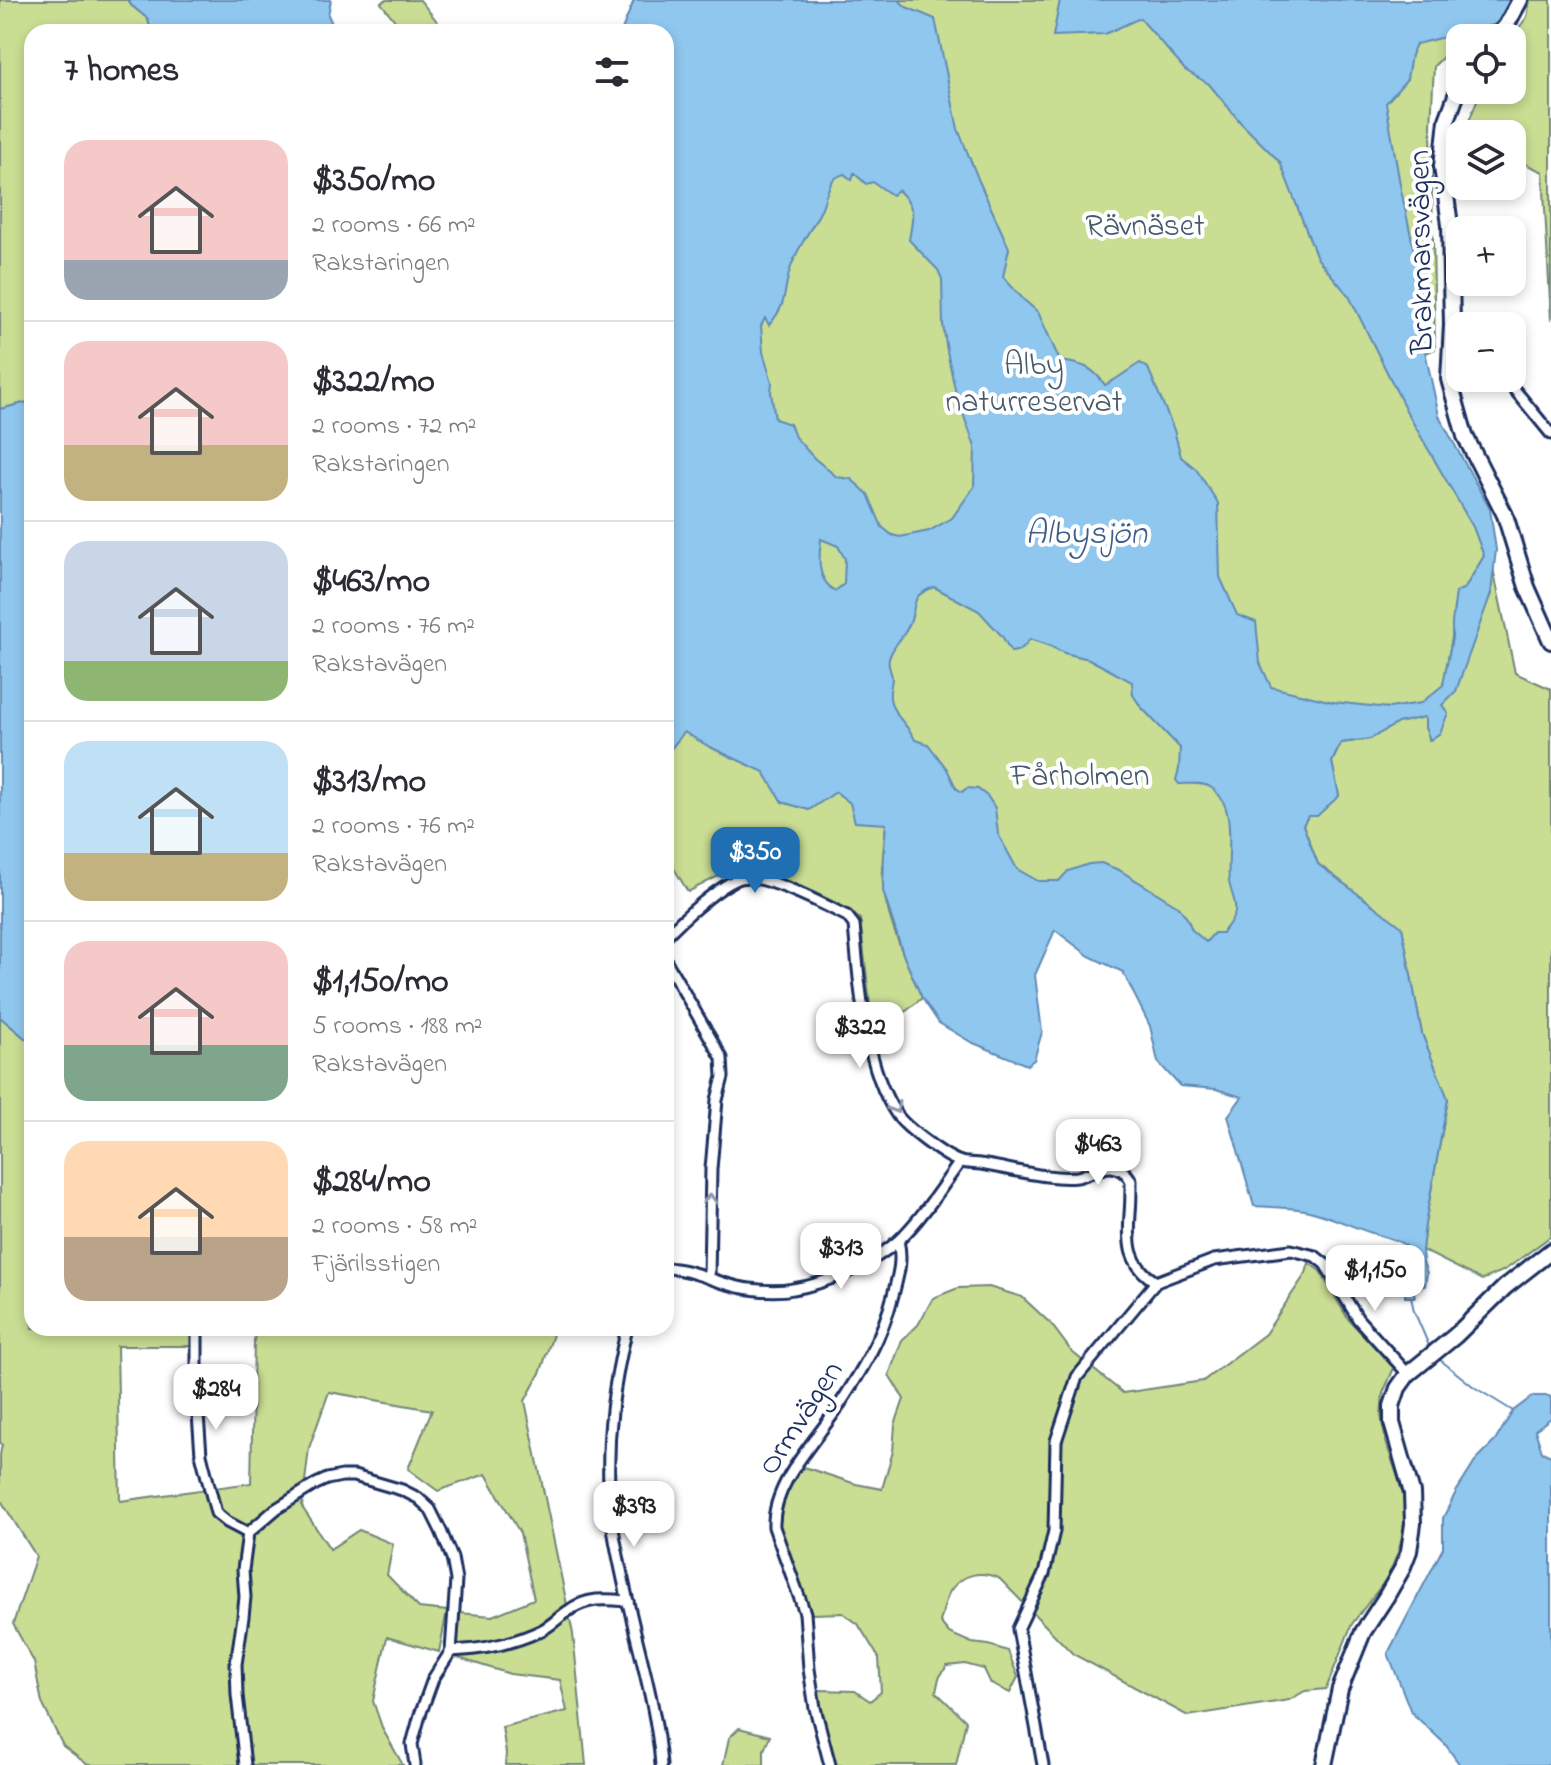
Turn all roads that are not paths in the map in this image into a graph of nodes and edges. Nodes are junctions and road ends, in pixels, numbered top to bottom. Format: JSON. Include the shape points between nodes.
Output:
{"nodes":[{"id":1,"x":1520,"y":0,"type":"edge"},
{"id":2,"x":1507,"y":24,"type":"edge"},
{"id":3,"x":1453,"y":104,"type":"edge"},
{"id":4,"x":1455,"y":312,"type":"edge"},
{"id":5,"x":1453,"y":392,"type":"edge"},
{"id":6,"x":1516,"y":392,"type":"edge"},
{"id":7,"x":1551,"y":434,"type":"edge"},
{"id":8,"x":1551,"y":641,"type":"edge"},
{"id":9,"x":674,"y":927,"type":"edge"},
{"id":10,"x":674,"y":975,"type":"edge"},
{"id":11,"x":960,"y":1162,"type":"junction"},
{"id":12,"x":898,"y":1241,"type":"junction"},
{"id":13,"x":1551,"y":1251,"type":"edge"},
{"id":14,"x":674,"y":1268,"type":"edge"},
{"id":15,"x":709,"y":1277,"type":"junction"},
{"id":16,"x":1156,"y":1282,"type":"junction"},
{"id":17,"x":197,"y":1336,"type":"edge"},
{"id":18,"x":625,"y":1336,"type":"edge"},
{"id":19,"x":1408,"y":1374,"type":"junction"},
{"id":20,"x":248,"y":1533,"type":"junction"},
{"id":21,"x":628,"y":1601,"type":"junction"},
{"id":22,"x":451,"y":1651,"type":"junction"},
{"id":23,"x":245,"y":1765,"type":"edge"},
{"id":24,"x":415,"y":1765,"type":"edge"},
{"id":25,"x":661,"y":1765,"type":"edge"},
{"id":26,"x":830,"y":1765,"type":"edge"},
{"id":27,"x":1043,"y":1765,"type":"edge"},
{"id":28,"x":1324,"y":1765,"type":"edge"}],
"edges":[{"from":1,"to":2,"type":"street"},
{"from":3,"to":4,"type":"street","name":"Brakmarsvägen","via":[[1442,166]]},
{"from":5,"to":8,"type":"street","name":"Brakmarsvägen","via":[[1465,436],[1505,515],[1527,587]]},
{"from":6,"to":7,"type":"street"},
{"from":9,"to":11,"type":"street","one_way":true,"via":[[741,878],[762,879],[847,916],[854,925],[863,1012],[879,1079],[898,1116]]},
{"from":15,"to":10,"type":"street","one_way":true,"via":[[711,1169],[722,1058]]},
{"from":11,"to":12,"type":"street"},
{"from":11,"to":16,"type":"street","via":[[1077,1177],[1113,1167],[1122,1171],[1131,1181],[1130,1248],[1137,1266]]},
{"from":12,"to":15,"type":"street","via":[[842,1274],[793,1289],[745,1289]]},
{"from":12,"to":26,"type":"street","name":"Ormvägen","via":[[899,1275],[882,1329],[793,1471],[774,1512],[774,1527],[805,1613],[815,1708]]},
{"from":13,"to":19,"type":"street"},
{"from":14,"to":15,"type":"street"},
{"from":16,"to":19,"type":"street","via":[[1214,1260],[1291,1250],[1315,1256],[1358,1319]]},
{"from":16,"to":27,"type":"street","via":[[1077,1377],[1056,1441],[1054,1531],[1044,1574],[1018,1629]]},
{"from":17,"to":20,"type":"street","via":[[201,1454],[216,1513]]},
{"from":18,"to":21,"type":"street","via":[[609,1425],[609,1489]]},
{"from":19,"to":28,"type":"street","via":[[1392,1406],[1392,1423],[1412,1493],[1409,1551],[1363,1632],[1340,1689]]},
{"from":20,"to":22,"type":"street","via":[[276,1509],[327,1479],[354,1476],[418,1498],[430,1509],[452,1558],[456,1580]]},
{"from":20,"to":23,"type":"street","via":[[236,1664]]},
{"from":21,"to":22,"type":"street","via":[[598,1598],[521,1639]]},
{"from":21,"to":25,"type":"street"},
{"from":22,"to":24,"type":"street","via":[[420,1715],[412,1744]]}]}
